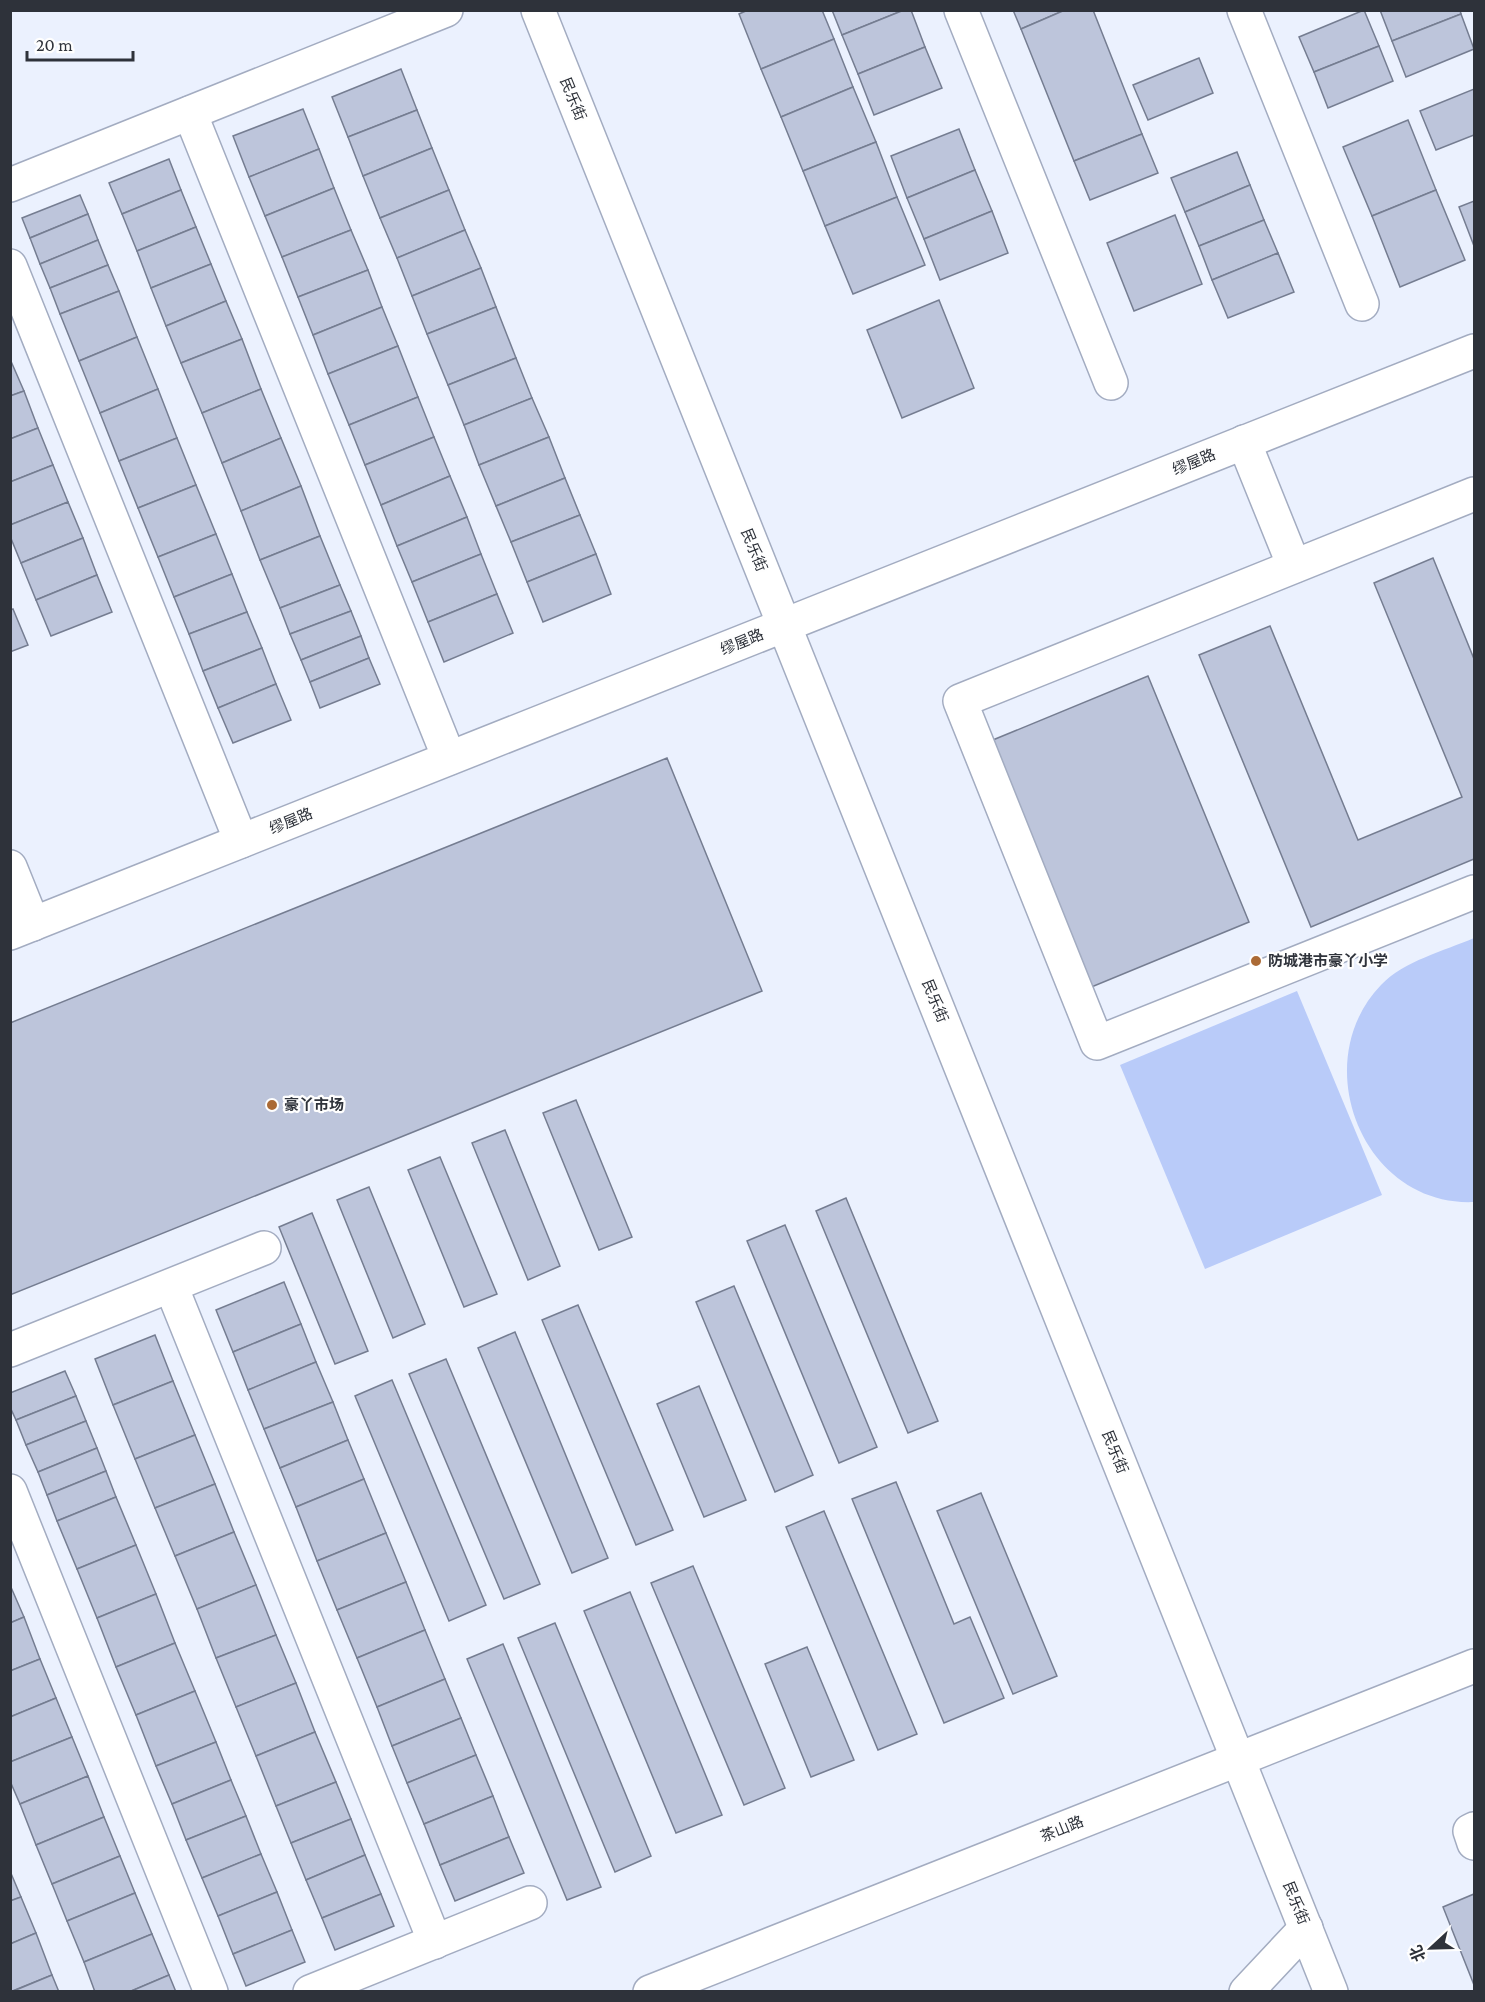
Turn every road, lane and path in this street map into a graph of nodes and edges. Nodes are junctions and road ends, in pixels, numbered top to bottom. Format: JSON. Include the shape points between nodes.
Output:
{"nodes":[{"id":1,"x":446,"y":10,"type":"edge"},
{"id":2,"x":538,"y":10,"type":"edge"},
{"id":3,"x":961,"y":10,"type":"edge"},
{"id":4,"x":1244,"y":10,"type":"edge"},
{"id":5,"x":190,"y":113,"type":"junction"},
{"id":6,"x":10,"y":185,"type":"edge"},
{"id":7,"x":10,"y":266,"type":"edge"},
{"id":8,"x":1362,"y":304,"type":"dead end"},
{"id":9,"x":1474,"y":351,"type":"edge"},
{"id":10,"x":1112,"y":383,"type":"dead end"},
{"id":11,"x":1244,"y":442,"type":"junction"},
{"id":12,"x":1474,"y":494,"type":"edge"},
{"id":13,"x":1294,"y":566,"type":"junction"},
{"id":14,"x":784,"y":625,"type":"junction"},
{"id":15,"x":449,"y":758,"type":"junction"},
{"id":16,"x":241,"y":841,"type":"junction"},
{"id":17,"x":10,"y":867,"type":"edge"},
{"id":18,"x":1474,"y":892,"type":"edge"},
{"id":19,"x":22,"y":928,"type":"edge"},
{"id":20,"x":264,"y":1248,"type":"dead end"},
{"id":21,"x":171,"y":1286,"type":"junction"},
{"id":22,"x":10,"y":1350,"type":"edge"},
{"id":23,"x":10,"y":1491,"type":"edge"},
{"id":24,"x":1474,"y":1666,"type":"edge"},
{"id":25,"x":1238,"y":1760,"type":"junction"},
{"id":26,"x":1474,"y":1829,"type":"edge"},
{"id":27,"x":1474,"y":1843,"type":"edge"},
{"id":28,"x":530,"y":1903,"type":"dead end"},
{"id":29,"x":1306,"y":1928,"type":"junction"},
{"id":30,"x":435,"y":1942,"type":"junction"},
{"id":31,"x":211,"y":1992,"type":"edge"},
{"id":32,"x":310,"y":1992,"type":"edge"},
{"id":33,"x":650,"y":1992,"type":"edge"},
{"id":34,"x":1246,"y":1992,"type":"edge"},
{"id":35,"x":1331,"y":1992,"type":"edge"}],
"edges":[{"from":1,"to":5,"type":"street"},
{"from":2,"to":14,"type":"street","name":"民乐街"},
{"from":3,"to":10,"type":"street"},
{"from":4,"to":8,"type":"street"},
{"from":5,"to":6,"type":"street"},
{"from":5,"to":15,"type":"street"},
{"from":7,"to":16,"type":"street"},
{"from":9,"to":11,"type":"street","name":"缪屋路"},
{"from":11,"to":13,"type":"street"},
{"from":11,"to":14,"type":"street","name":"缪屋路"},
{"from":12,"to":13,"type":"street"},
{"from":13,"to":18,"type":"street","via":[[960,701],[1097,1043]]},
{"from":14,"to":15,"type":"street","name":"缪屋路"},
{"from":14,"to":25,"type":"street","name":"民乐街"},
{"from":15,"to":16,"type":"street","name":"缪屋路"},
{"from":16,"to":19,"type":"street","name":"缪屋路"},
{"from":17,"to":19,"type":"street"},
{"from":20,"to":21,"type":"street"},
{"from":21,"to":22,"type":"street"},
{"from":21,"to":30,"type":"street"},
{"from":23,"to":31,"type":"street"},
{"from":24,"to":25,"type":"street","name":"茶山路"},
{"from":25,"to":29,"type":"street","name":"民乐街"},
{"from":25,"to":33,"type":"street","name":"茶山路"},
{"from":26,"to":27,"type":"street","via":[[1470,1831]]},
{"from":28,"to":30,"type":"street"},
{"from":29,"to":34,"type":"street"},
{"from":29,"to":35,"type":"street","name":"民乐街"},
{"from":30,"to":32,"type":"street"}]}
